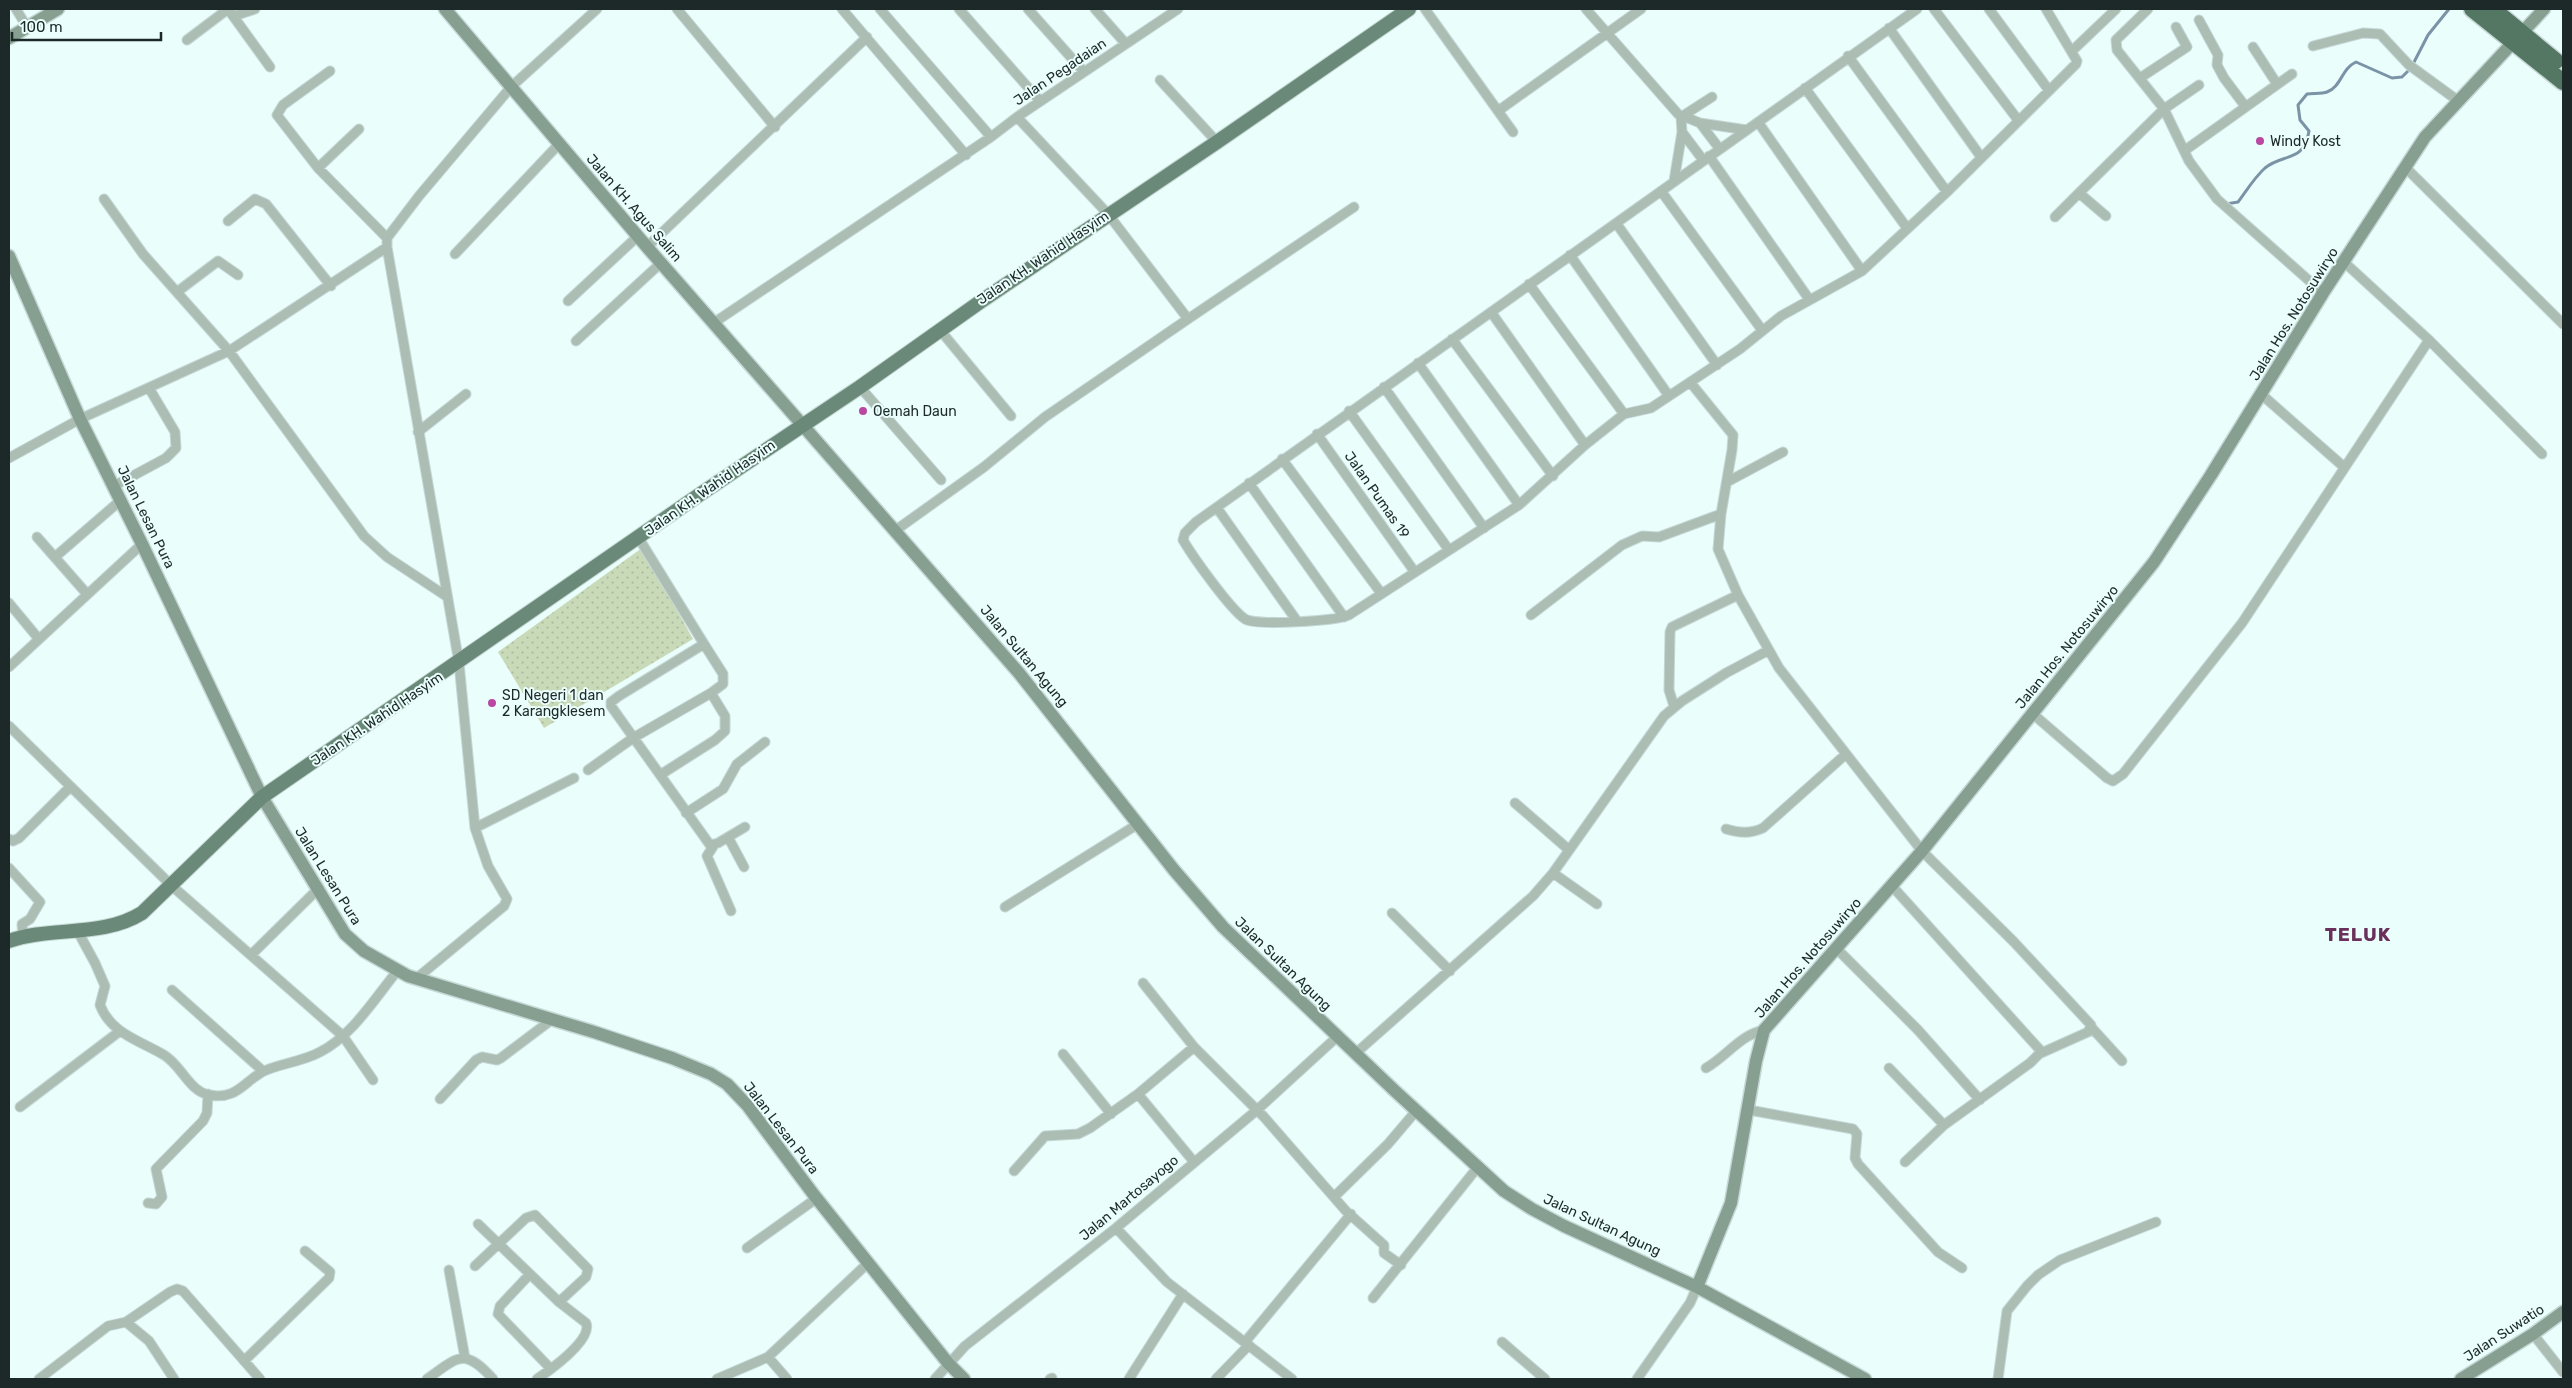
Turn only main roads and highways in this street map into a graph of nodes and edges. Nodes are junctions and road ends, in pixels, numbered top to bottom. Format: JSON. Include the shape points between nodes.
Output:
{"nodes":[{"id":1,"x":1410,"y":9,"type":"edge"},
{"id":2,"x":2472,"y":9,"type":"edge"},
{"id":3,"x":2493,"y":9,"type":"edge"},
{"id":4,"x":2517,"y":37,"type":"junction"},
{"id":5,"x":2563,"y":67,"type":"edge"},
{"id":6,"x":2563,"y":82,"type":"edge"},
{"id":7,"x":9,"y":941,"type":"edge"}],
"edges":[{"from":1,"to":7,"type":"main road","name":"Jalan KH. Wahid Hasyim","via":[[262,798],[142,914],[129,921]]},
{"from":2,"to":4,"type":"highway"},
{"from":3,"to":4,"type":"highway"},
{"from":4,"to":5,"type":"highway"},
{"from":4,"to":6,"type":"highway"}]}
